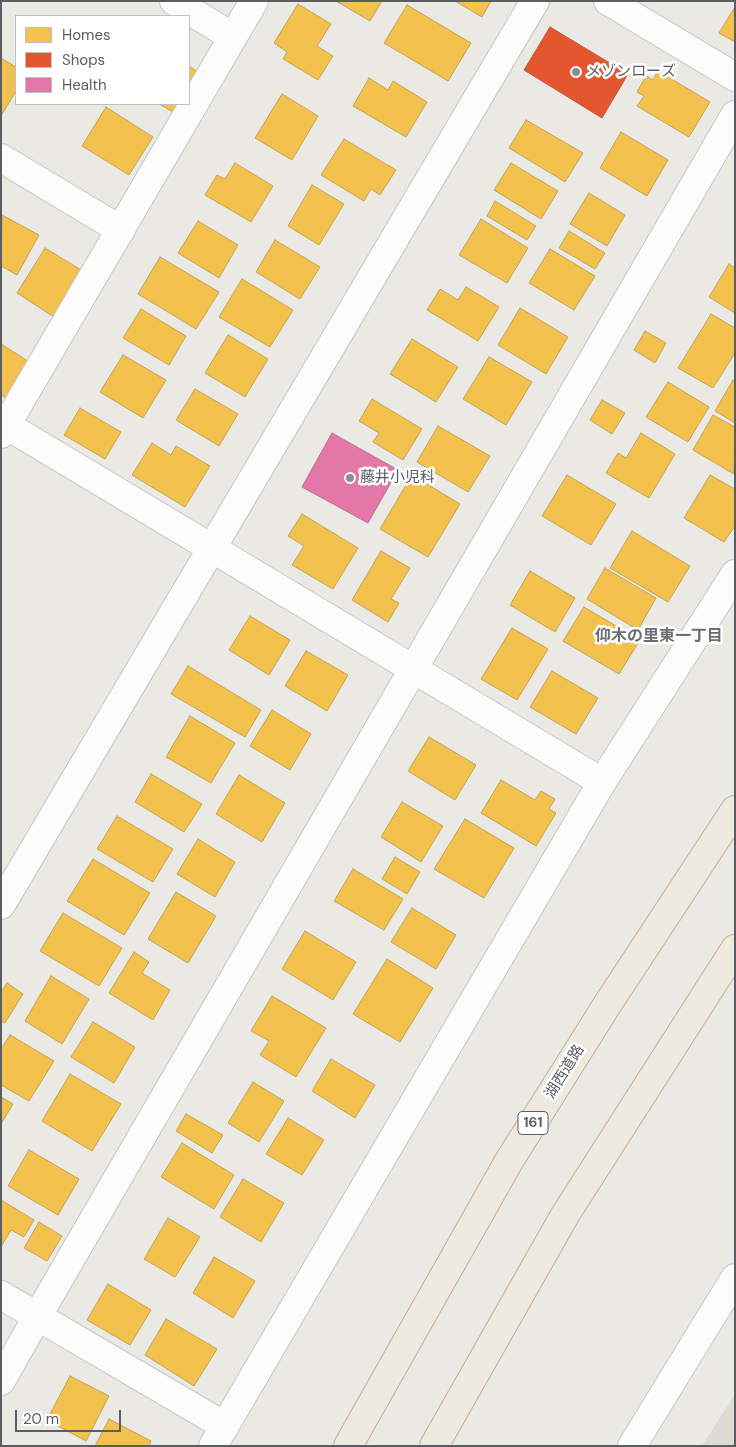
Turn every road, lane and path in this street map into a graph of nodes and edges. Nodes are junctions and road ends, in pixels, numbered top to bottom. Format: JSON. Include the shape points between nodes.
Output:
{"nodes":[{"id":1,"x":174,"y":1,"type":"edge"},
{"id":2,"x":254,"y":1,"type":"edge"},
{"id":3,"x":535,"y":1,"type":"edge"},
{"id":4,"x":608,"y":1,"type":"edge"},
{"id":5,"x":233,"y":37,"type":"junction"},
{"id":6,"x":735,"y":76,"type":"edge"},
{"id":7,"x":735,"y":115,"type":"edge"},
{"id":8,"x":1,"y":158,"type":"edge"},
{"id":9,"x":121,"y":230,"type":"junction"},
{"id":10,"x":3,"y":427,"type":"edge"},
{"id":11,"x":212,"y":548,"type":"junction"},
{"id":12,"x":735,"y":574,"type":"edge"},
{"id":13,"x":413,"y":668,"type":"junction"},
{"id":14,"x":602,"y":782,"type":"junction"},
{"id":15,"x":735,"y":810,"type":"edge"},
{"id":16,"x":1,"y":905,"type":"edge"},
{"id":17,"x":735,"y":949,"type":"edge"},
{"id":18,"x":735,"y":1278,"type":"edge"},
{"id":19,"x":1,"y":1296,"type":"edge"},
{"id":20,"x":37,"y":1317,"type":"junction"},
{"id":21,"x":1,"y":1381,"type":"edge"},
{"id":22,"x":218,"y":1436,"type":"edge"},
{"id":23,"x":348,"y":1446,"type":"edge"},
{"id":24,"x":434,"y":1446,"type":"edge"},
{"id":25,"x":632,"y":1446,"type":"edge"}],
"edges":[{"from":1,"to":5,"type":"street"},
{"from":2,"to":5,"type":"street"},
{"from":3,"to":11,"type":"street"},
{"from":4,"to":6,"type":"street"},
{"from":5,"to":9,"type":"street"},
{"from":7,"to":13,"type":"street"},
{"from":8,"to":9,"type":"street"},
{"from":9,"to":10,"type":"street"},
{"from":10,"to":11,"type":"street"},
{"from":11,"to":13,"type":"street"},
{"from":11,"to":16,"type":"street"},
{"from":12,"to":14,"type":"street"},
{"from":13,"to":14,"type":"street"},
{"from":13,"to":20,"type":"street"},
{"from":14,"to":22,"type":"street"},
{"from":15,"to":23,"type":"highway","name":"湖西道路","number":"161","via":[[509,1161]]},
{"from":17,"to":24,"type":"highway","via":[[565,1215]]},
{"from":18,"to":25,"type":"street"},
{"from":19,"to":20,"type":"street"},
{"from":20,"to":21,"type":"street"},
{"from":20,"to":22,"type":"street"}]}
